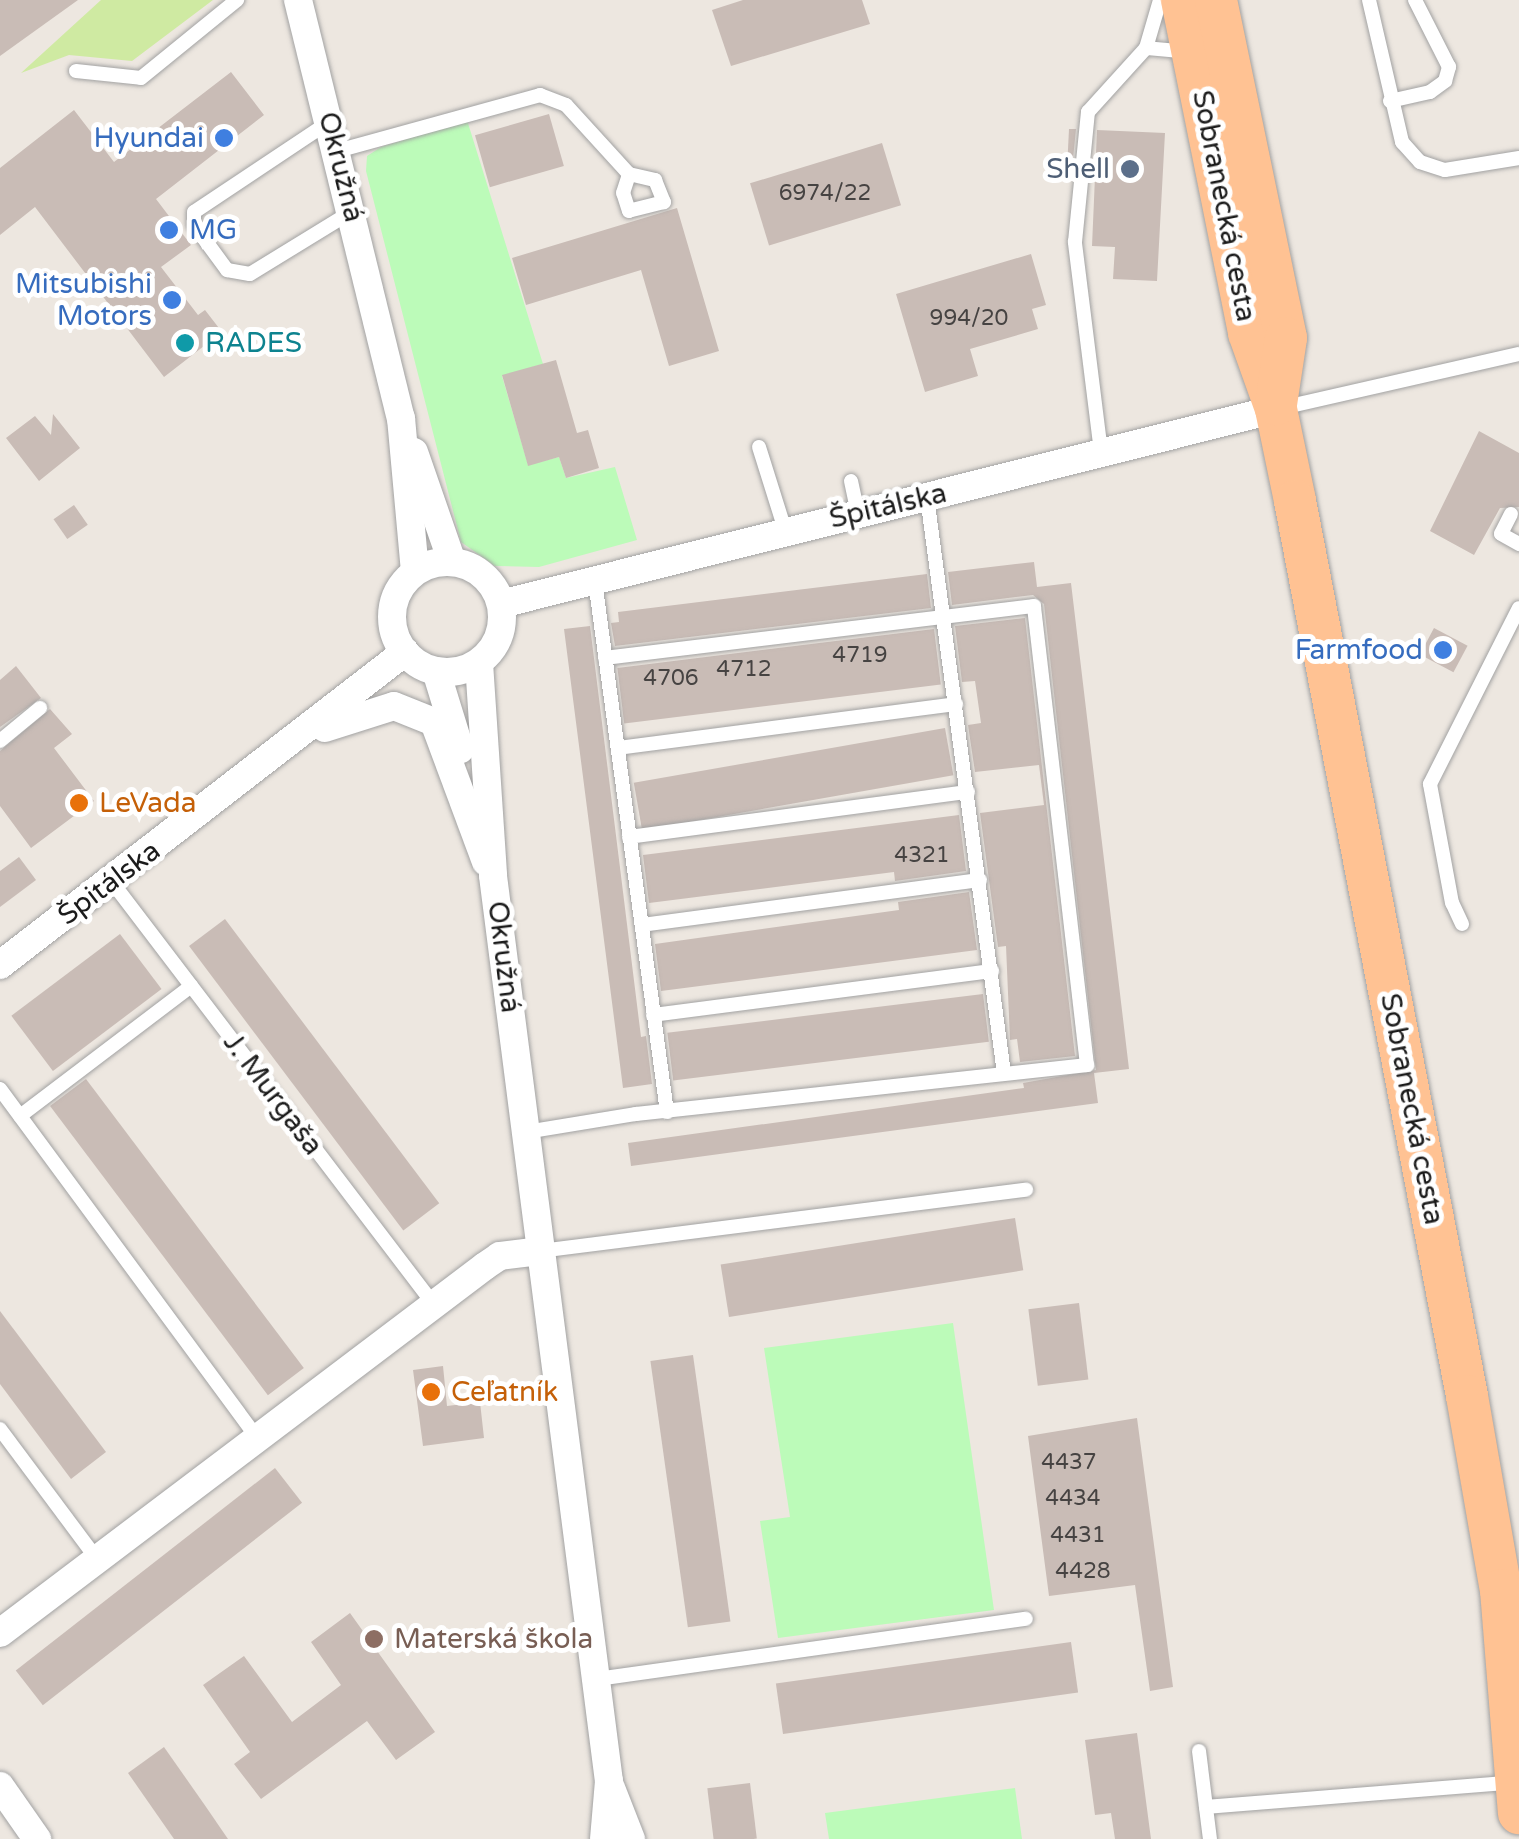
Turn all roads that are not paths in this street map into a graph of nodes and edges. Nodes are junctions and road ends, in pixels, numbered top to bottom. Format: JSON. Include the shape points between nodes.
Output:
{"nodes":[{"id":1,"x":237,"y":0,"type":"edge"},
{"id":2,"x":298,"y":0,"type":"edge"},
{"id":3,"x":1160,"y":0,"type":"edge"},
{"id":4,"x":1182,"y":0,"type":"edge"},
{"id":5,"x":1216,"y":0,"type":"edge"},
{"id":6,"x":1370,"y":0,"type":"edge"},
{"id":7,"x":1416,"y":0,"type":"edge"},
{"id":8,"x":1146,"y":48,"type":"junction"},
{"id":9,"x":1193,"y":52,"type":"junction"},
{"id":10,"x":1232,"y":69,"type":"junction"},
{"id":11,"x":76,"y":70,"type":"dead end"},
{"id":12,"x":1390,"y":101,"type":"junction"},
{"id":13,"x":330,"y":121,"type":"junction"},
{"id":14,"x":337,"y":150,"type":"junction"},
{"id":15,"x":1519,"y":158,"type":"edge"},
{"id":16,"x":628,"y":174,"type":"dead end"},
{"id":17,"x":352,"y":211,"type":"junction"},
{"id":18,"x":1519,"y":354,"type":"edge"},
{"id":19,"x":1276,"y":409,"type":"junction"},
{"id":20,"x":401,"y":418,"type":"junction"},
{"id":21,"x":759,"y":447,"type":"dead end"},
{"id":22,"x":1100,"y":452,"type":"junction"},
{"id":23,"x":850,"y":481,"type":"dead end"},
{"id":24,"x":927,"y":497,"type":"junction"},
{"id":25,"x":858,"y":513,"type":"junction"},
{"id":26,"x":1511,"y":514,"type":"dead end"},
{"id":27,"x":785,"y":530,"type":"junction"},
{"id":28,"x":1519,"y":544,"type":"edge"},
{"id":29,"x":452,"y":562,"type":"junction"},
{"id":30,"x":415,"y":571,"type":"junction"},
{"id":31,"x":595,"y":581,"type":"junction"},
{"id":32,"x":501,"y":604,"type":"junction"},
{"id":33,"x":1519,"y":608,"type":"edge"},
{"id":34,"x":944,"y":616,"type":"junction"},
{"id":35,"x":405,"y":652,"type":"junction"},
{"id":36,"x":605,"y":658,"type":"junction"},
{"id":37,"x":479,"y":663,"type":"junction"},
{"id":38,"x":436,"y":671,"type":"junction"},
{"id":39,"x":956,"y":704,"type":"junction"},
{"id":40,"x":40,"y":708,"type":"dead end"},
{"id":41,"x":0,"y":741,"type":"edge"},
{"id":42,"x":297,"y":741,"type":"junction"},
{"id":43,"x":618,"y":748,"type":"junction"},
{"id":44,"x":968,"y":792,"type":"junction"},
{"id":45,"x":629,"y":836,"type":"junction"},
{"id":46,"x":493,"y":876,"type":"junction"},
{"id":47,"x":980,"y":880,"type":"junction"},
{"id":48,"x":112,"y":882,"type":"junction"},
{"id":49,"x":1462,"y":924,"type":"dead end"},
{"id":50,"x":642,"y":925,"type":"junction"},
{"id":51,"x":0,"y":965,"type":"edge"},
{"id":52,"x":992,"y":971,"type":"junction"},
{"id":53,"x":192,"y":986,"type":"junction"},
{"id":54,"x":653,"y":1015,"type":"junction"},
{"id":55,"x":1004,"y":1074,"type":"junction"},
{"id":56,"x":0,"y":1089,"type":"edge"},
{"id":57,"x":667,"y":1112,"type":"junction"},
{"id":58,"x":20,"y":1116,"type":"junction"},
{"id":59,"x":526,"y":1132,"type":"junction"},
{"id":60,"x":1026,"y":1190,"type":"dead end"},
{"id":61,"x":540,"y":1250,"type":"junction"},
{"id":62,"x":435,"y":1306,"type":"junction"},
{"id":63,"x":0,"y":1429,"type":"edge"},
{"id":64,"x":256,"y":1436,"type":"junction"},
{"id":65,"x":97,"y":1558,"type":"junction"},
{"id":66,"x":1026,"y":1619,"type":"dead end"},
{"id":67,"x":0,"y":1633,"type":"edge"},
{"id":68,"x":597,"y":1679,"type":"junction"},
{"id":69,"x":1199,"y":1751,"type":"dead end"},
{"id":70,"x":609,"y":1782,"type":"junction"},
{"id":71,"x":1518,"y":1782,"type":"edge"},
{"id":72,"x":0,"y":1786,"type":"edge"},
{"id":73,"x":1206,"y":1807,"type":"junction"},
{"id":74,"x":1519,"y":1813,"type":"edge"},
{"id":75,"x":37,"y":1839,"type":"edge"},
{"id":76,"x":604,"y":1839,"type":"edge"},
{"id":77,"x":632,"y":1839,"type":"edge"},
{"id":78,"x":1210,"y":1839,"type":"edge"}],
"edges":[{"from":1,"to":11,"type":"lane","via":[[142,78]]},
{"from":2,"to":13,"type":"street","name":"Okružná"},
{"from":3,"to":8,"type":"lane"},
{"from":4,"to":9,"type":"main road","name":"Sobranecká cesta"},
{"from":5,"to":10,"type":"main road","name":"Sobranecká cesta"},
{"from":6,"to":12,"type":"lane"},
{"from":7,"to":12,"type":"lane","via":[[1449,67],[1445,81],[1430,92]]},
{"from":8,"to":9,"type":"lane"},
{"from":8,"to":22,"type":"lane","via":[[1088,112],[1075,242]]},
{"from":9,"to":10,"type":"lane"},
{"from":9,"to":19,"type":"main road","name":"Sobranecká cesta","via":[[1249,333]]},
{"from":10,"to":19,"type":"main road","name":"Sobranecká cesta","via":[[1286,338]]},
{"from":12,"to":15,"type":"lane","via":[[1402,142],[1420,162],[1445,170]]},
{"from":13,"to":14,"type":"street","name":"Okružná"},
{"from":13,"to":17,"type":"lane","via":[[194,212],[194,226],[227,270],[250,274]]},
{"from":14,"to":16,"type":"lane","via":[[540,95],[566,106]]},
{"from":14,"to":17,"type":"street","name":"Okružná"},
{"from":17,"to":20,"type":"street","name":"Okružná"},
{"from":18,"to":19,"type":"lane"},
{"from":19,"to":22,"type":"street","name":"Špitálska"},
{"from":19,"to":71,"type":"main road","name":"Sobranecká cesta","via":[[1468,1396],[1502,1590]]},
{"from":20,"to":29,"type":"street"},
{"from":20,"to":30,"type":"street","name":"Okružná"},
{"from":21,"to":27,"type":"lane"},
{"from":22,"to":24,"type":"street","name":"Špitálska"},
{"from":23,"to":25,"type":"lane"},
{"from":24,"to":25,"type":"street","name":"Špitálska"},
{"from":24,"to":34,"type":"lane"},
{"from":25,"to":27,"type":"street","name":"Špitálska"},
{"from":26,"to":28,"type":"lane","via":[[1502,534]]},
{"from":27,"to":31,"type":"street","name":"Špitálska"},
{"from":29,"to":30,"type":"street"},
{"from":29,"to":32,"type":"street","via":[[483,575]]},
{"from":30,"to":35,"type":"street","via":[[393,606],[396,638]]},
{"from":31,"to":32,"type":"street","name":"Špitálska"},
{"from":31,"to":36,"type":"lane"},
{"from":32,"to":37,"type":"street","via":[[499,638]]},
{"from":33,"to":49,"type":"lane","via":[[1430,784]]},
{"from":34,"to":36,"type":"lane"},
{"from":34,"to":39,"type":"lane"},
{"from":34,"to":55,"type":"lane","via":[[1034,606],[1087,1066]]},
{"from":35,"to":38,"type":"street"},
{"from":35,"to":42,"type":"street","name":"Špitálska"},
{"from":36,"to":43,"type":"lane"},
{"from":37,"to":38,"type":"street"},
{"from":37,"to":46,"type":"street","name":"Okružná"},
{"from":38,"to":46,"type":"street"},
{"from":39,"to":43,"type":"lane"},
{"from":39,"to":44,"type":"lane"},
{"from":40,"to":41,"type":"lane"},
{"from":42,"to":46,"type":"street","via":[[379,708],[422,713],[444,737],[467,824]]},
{"from":42,"to":48,"type":"street","name":"Špitálska"},
{"from":43,"to":45,"type":"lane"},
{"from":44,"to":45,"type":"lane"},
{"from":44,"to":47,"type":"lane"},
{"from":45,"to":50,"type":"lane"},
{"from":46,"to":59,"type":"street","name":"Okružná"},
{"from":47,"to":50,"type":"lane"},
{"from":47,"to":52,"type":"lane"},
{"from":48,"to":51,"type":"street","name":"Špitálska"},
{"from":48,"to":53,"type":"lane","name":"J. Murgaša"},
{"from":50,"to":54,"type":"lane"},
{"from":52,"to":54,"type":"lane"},
{"from":52,"to":55,"type":"lane"},
{"from":53,"to":58,"type":"lane"},
{"from":53,"to":62,"type":"lane","name":"J. Murgaša"},
{"from":54,"to":57,"type":"lane"},
{"from":55,"to":57,"type":"lane"},
{"from":56,"to":58,"type":"lane"},
{"from":57,"to":59,"type":"lane"},
{"from":58,"to":64,"type":"lane"},
{"from":59,"to":61,"type":"street","name":"Okružná"},
{"from":60,"to":61,"type":"lane"},
{"from":61,"to":62,"type":"street","via":[[500,1256]]},
{"from":61,"to":68,"type":"street","name":"Okružná"},
{"from":62,"to":64,"type":"street"},
{"from":63,"to":65,"type":"lane"},
{"from":64,"to":65,"type":"street"},
{"from":65,"to":67,"type":"street"},
{"from":66,"to":68,"type":"lane"},
{"from":68,"to":70,"type":"street","name":"Okružná"},
{"from":69,"to":73,"type":"lane"},
{"from":70,"to":76,"type":"street","name":"Okružná"},
{"from":70,"to":77,"type":"street","name":"Okružná"},
{"from":71,"to":73,"type":"lane"},
{"from":71,"to":74,"type":"main road","name":"Sobranecká cesta"},
{"from":72,"to":75,"type":"street"},
{"from":73,"to":78,"type":"lane"}]}
